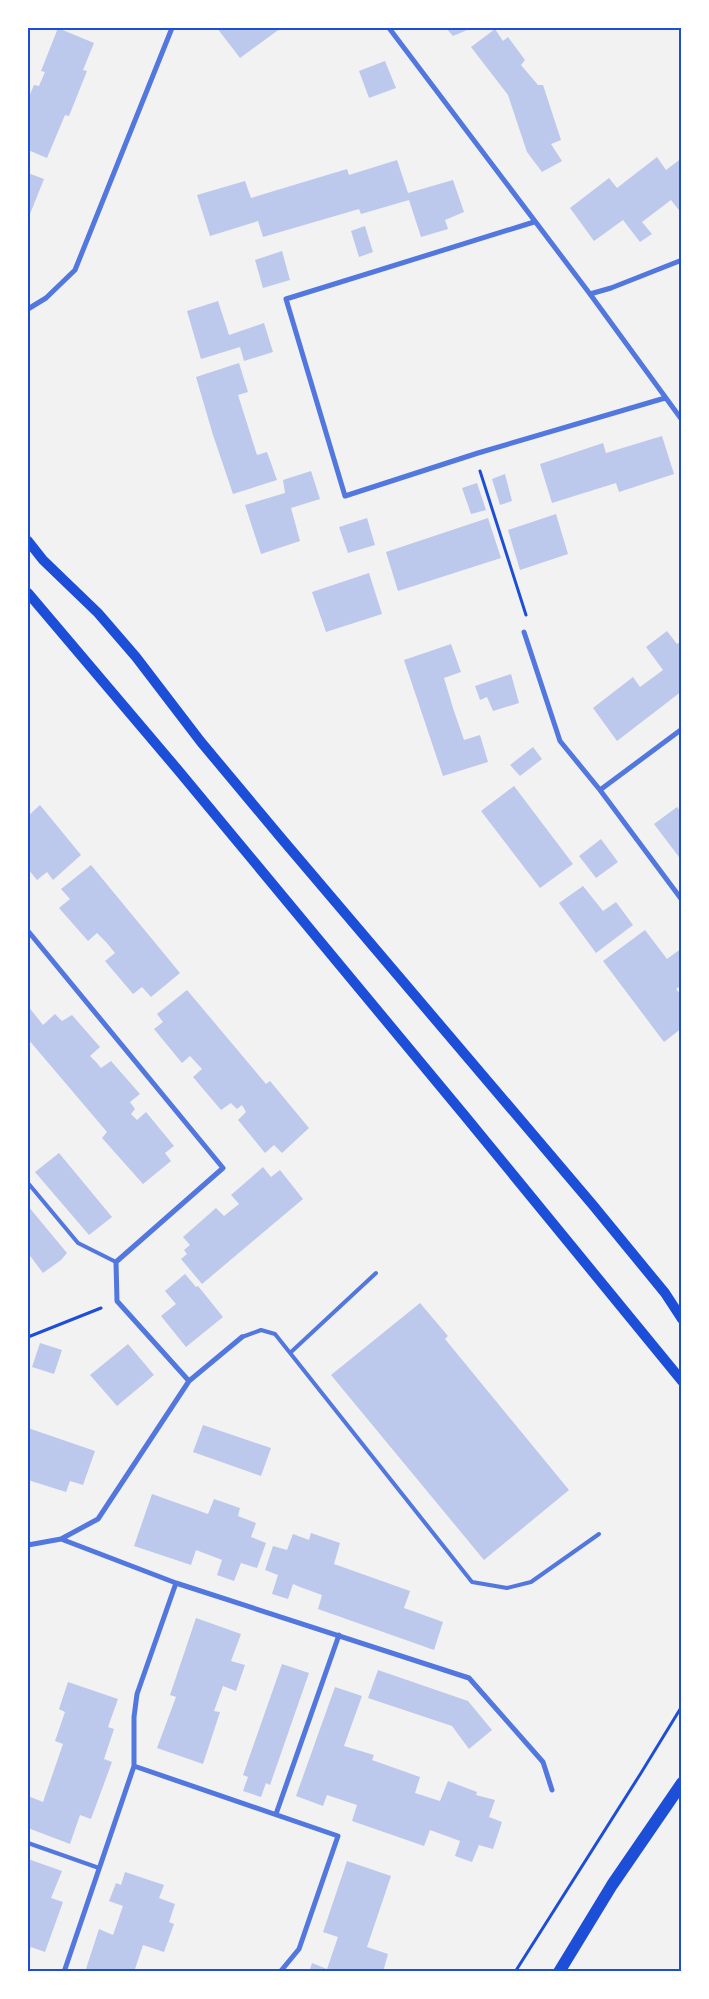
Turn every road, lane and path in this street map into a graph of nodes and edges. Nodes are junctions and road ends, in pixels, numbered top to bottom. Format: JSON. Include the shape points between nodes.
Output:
{"nodes":[{"id":1,"x":172,"y":28,"type":"edge"},
{"id":2,"x":388,"y":28,"type":"edge"},
{"id":3,"x":534,"y":222,"type":"junction"},
{"id":4,"x":682,"y":260,"type":"edge"},
{"id":5,"x":590,"y":294,"type":"junction"},
{"id":6,"x":28,"y":310,"type":"edge"},
{"id":7,"x":665,"y":398,"type":"junction"},
{"id":8,"x":682,"y":420,"type":"edge"},
{"id":9,"x":478,"y":453,"type":"junction"},
{"id":10,"x":28,"y":541,"type":"edge"},
{"id":11,"x":28,"y":593,"type":"edge"},
{"id":12,"x":524,"y":632,"type":"joint"},
{"id":13,"x":682,"y":729,"type":"edge"},
{"id":14,"x":600,"y":790,"type":"junction"},
{"id":15,"x":682,"y":900,"type":"edge"},
{"id":16,"x":28,"y":931,"type":"edge"},
{"id":17,"x":28,"y":1183,"type":"edge"},
{"id":18,"x":116,"y":1262,"type":"junction"},
{"id":19,"x":376,"y":1273,"type":"dead end"},
{"id":20,"x":665,"y":1293,"type":"junction"},
{"id":21,"x":117,"y":1301,"type":"junction"},
{"id":22,"x":682,"y":1306,"type":"edge"},
{"id":23,"x":682,"y":1319,"type":"edge"},
{"id":24,"x":28,"y":1337,"type":"edge"},
{"id":25,"x":242,"y":1337,"type":"joint"},
{"id":26,"x":290,"y":1353,"type":"junction"},
{"id":27,"x":189,"y":1381,"type":"junction"},
{"id":28,"x":682,"y":1381,"type":"edge"},
{"id":29,"x":599,"y":1534,"type":"dead end"},
{"id":30,"x":61,"y":1539,"type":"junction"},
{"id":31,"x":28,"y":1545,"type":"edge"},
{"id":32,"x":176,"y":1583,"type":"junction"},
{"id":33,"x":339,"y":1635,"type":"junction"},
{"id":34,"x":682,"y":1706,"type":"edge"},
{"id":35,"x":134,"y":1766,"type":"junction"},
{"id":36,"x":682,"y":1783,"type":"edge"},
{"id":37,"x":552,"y":1790,"type":"dead end"},
{"id":38,"x":276,"y":1814,"type":"junction"},
{"id":39,"x":28,"y":1843,"type":"edge"},
{"id":40,"x":99,"y":1868,"type":"junction"},
{"id":41,"x":64,"y":1972,"type":"edge"},
{"id":42,"x":280,"y":1972,"type":"edge"},
{"id":43,"x":515,"y":1972,"type":"edge"},
{"id":44,"x":559,"y":1972,"type":"edge"}],
"edges":[{"from":1,"to":6,"type":"street","via":[[75,270],[46,298]]},
{"from":2,"to":3,"type":"street"},
{"from":3,"to":5,"type":"street"},
{"from":3,"to":9,"type":"street","via":[[286,299],[345,496]]},
{"from":4,"to":5,"type":"street"},
{"from":5,"to":7,"type":"street"},
{"from":7,"to":8,"type":"street"},
{"from":7,"to":9,"type":"street"},
{"from":9,"to":12,"type":"path","via":[[480,477],[526,612]]},
{"from":10,"to":20,"type":"main road","via":[[136,657],[201,742]]},
{"from":11,"to":28,"type":"main road","via":[[466,1116]]},
{"from":12,"to":14,"type":"street","via":[[560,741]]},
{"from":13,"to":14,"type":"street"},
{"from":14,"to":15,"type":"street"},
{"from":16,"to":18,"type":"street","via":[[223,1168]]},
{"from":17,"to":18,"type":"lane","via":[[78,1243]]},
{"from":18,"to":21,"type":"street"},
{"from":19,"to":26,"type":"lane"},
{"from":20,"to":22,"type":"main road"},
{"from":20,"to":23,"type":"main road"},
{"from":21,"to":24,"type":"path"},
{"from":21,"to":27,"type":"street"},
{"from":25,"to":26,"type":"lane","via":[[262,1330],[275,1334]]},
{"from":25,"to":27,"type":"street"},
{"from":26,"to":29,"type":"lane","via":[[472,1582],[507,1588],[531,1582]]},
{"from":27,"to":30,"type":"street","via":[[98,1519]]},
{"from":30,"to":31,"type":"street"},
{"from":30,"to":32,"type":"street"},
{"from":32,"to":33,"type":"street"},
{"from":32,"to":35,"type":"street","via":[[137,1694]]},
{"from":33,"to":37,"type":"street","via":[[469,1678],[543,1762]]},
{"from":33,"to":38,"type":"street"},
{"from":34,"to":43,"type":"path"},
{"from":35,"to":38,"type":"street"},
{"from":35,"to":40,"type":"street"},
{"from":36,"to":44,"type":"main road","via":[[612,1885]]},
{"from":38,"to":42,"type":"street","via":[[338,1836],[299,1949]]},
{"from":39,"to":40,"type":"lane"},
{"from":40,"to":41,"type":"street"}]}
